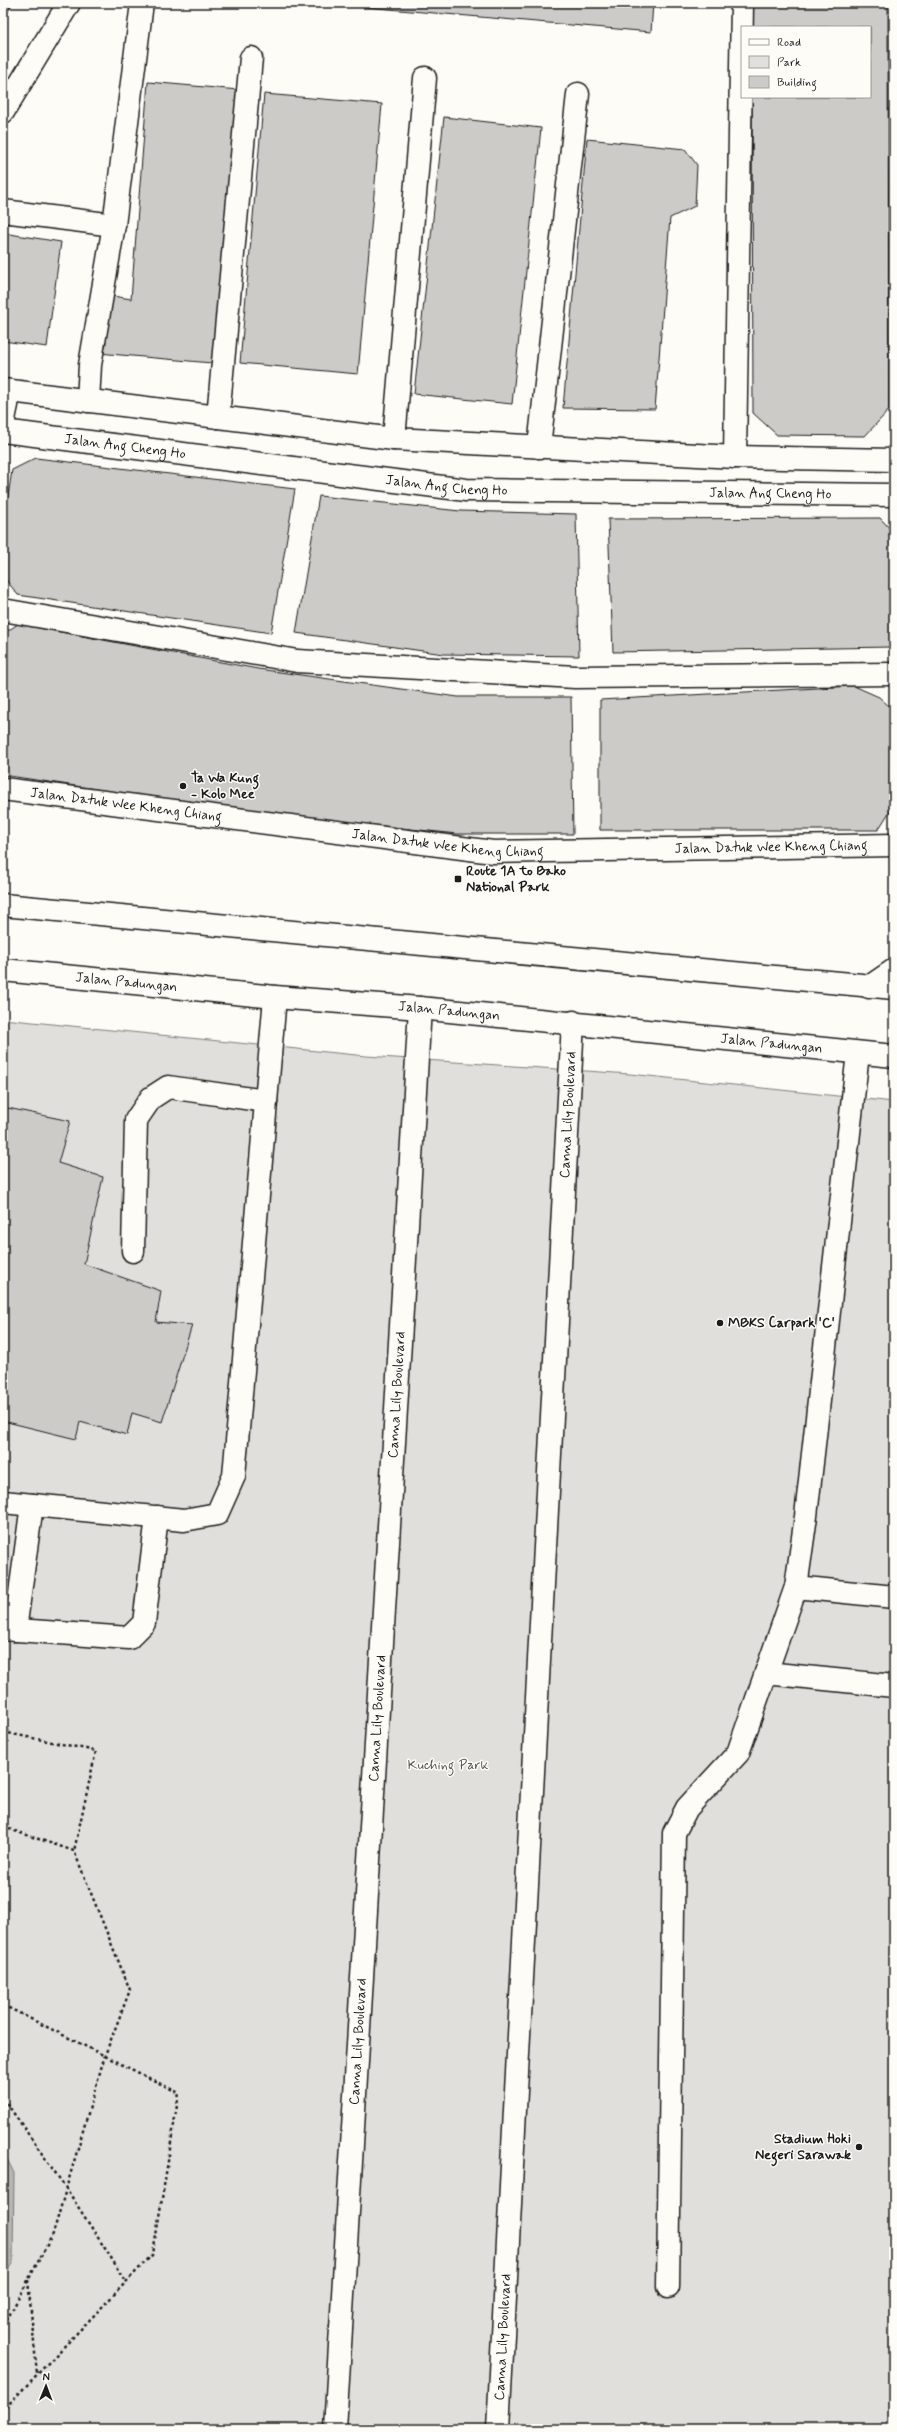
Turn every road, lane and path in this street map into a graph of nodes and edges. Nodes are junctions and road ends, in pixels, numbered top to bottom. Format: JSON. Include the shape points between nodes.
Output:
{"nodes":[{"id":1,"x":69,"y":3,"type":"edge"},
{"id":2,"x":142,"y":3,"type":"edge"},
{"id":3,"x":742,"y":3,"type":"edge"},
{"id":4,"x":742,"y":26,"type":"edge"},
{"id":5,"x":251,"y":58,"type":"dead end"},
{"id":6,"x":741,"y":68,"type":"edge"},
{"id":7,"x":425,"y":78,"type":"dead end"},
{"id":8,"x":578,"y":94,"type":"dead end"},
{"id":9,"x":3,"y":112,"type":"edge"},
{"id":10,"x":3,"y":211,"type":"edge"},
{"id":11,"x":114,"y":225,"type":"junction"},
{"id":12,"x":3,"y":390,"type":"edge"},
{"id":13,"x":3,"y":394,"type":"edge"},
{"id":14,"x":88,"y":401,"type":"junction"},
{"id":15,"x":218,"y":417,"type":"junction"},
{"id":16,"x":3,"y":424,"type":"edge"},
{"id":17,"x":3,"y":431,"type":"edge"},
{"id":18,"x":394,"y":439,"type":"junction"},
{"id":19,"x":539,"y":447,"type":"junction"},
{"id":20,"x":735,"y":458,"type":"junction"},
{"id":21,"x":894,"y":460,"type":"edge"},
{"id":22,"x":894,"y":495,"type":"edge"},
{"id":23,"x":3,"y":610,"type":"edge"},
{"id":24,"x":894,"y":674,"type":"edge"},
{"id":25,"x":3,"y":789,"type":"edge"},
{"id":26,"x":894,"y":845,"type":"edge"},
{"id":27,"x":3,"y":905,"type":"edge"},
{"id":28,"x":3,"y":970,"type":"edge"},
{"id":29,"x":894,"y":970,"type":"edge"},
{"id":30,"x":869,"y":987,"type":"junction"},
{"id":31,"x":894,"y":988,"type":"edge"},
{"id":32,"x":275,"y":997,"type":"junction"},
{"id":33,"x":420,"y":1008,"type":"junction"},
{"id":34,"x":573,"y":1022,"type":"junction"},
{"id":35,"x":858,"y":1053,"type":"junction"},
{"id":36,"x":894,"y":1056,"type":"edge"},
{"id":37,"x":266,"y":1101,"type":"junction"},
{"id":38,"x":133,"y":1251,"type":"dead end"},
{"id":39,"x":3,"y":1502,"type":"edge"},
{"id":40,"x":32,"y":1505,"type":"junction"},
{"id":41,"x":157,"y":1517,"type":"junction"},
{"id":42,"x":796,"y":1587,"type":"junction"},
{"id":43,"x":894,"y":1597,"type":"edge"},
{"id":44,"x":9,"y":1629,"type":"edge"},
{"id":45,"x":766,"y":1673,"type":"junction"},
{"id":46,"x":894,"y":1686,"type":"edge"},
{"id":47,"x":3,"y":1732,"type":"edge"},
{"id":48,"x":3,"y":1826,"type":"edge"},
{"id":49,"x":74,"y":1851,"type":"junction"},
{"id":50,"x":3,"y":2005,"type":"edge"},
{"id":51,"x":104,"y":2055,"type":"junction"},
{"id":52,"x":3,"y":2098,"type":"edge"},
{"id":53,"x":66,"y":2188,"type":"junction"},
{"id":54,"x":28,"y":2280,"type":"junction"},
{"id":55,"x":126,"y":2282,"type":"junction"},
{"id":56,"x":668,"y":2287,"type":"dead end"},
{"id":57,"x":3,"y":2327,"type":"edge"},
{"id":58,"x":37,"y":2374,"type":"junction"},
{"id":59,"x":3,"y":2410,"type":"edge"},
{"id":60,"x":336,"y":2429,"type":"edge"},
{"id":61,"x":498,"y":2429,"type":"edge"}],
"edges":[{"from":1,"to":9,"type":"street"},
{"from":2,"to":11,"type":"street"},
{"from":3,"to":4,"type":"street"},
{"from":5,"to":15,"type":"street"},
{"from":6,"to":20,"type":"street"},
{"from":7,"to":18,"type":"street"},
{"from":8,"to":19,"type":"street"},
{"from":10,"to":11,"type":"street"},
{"from":11,"to":14,"type":"street","via":[[90,365]]},
{"from":12,"to":14,"type":"street"},
{"from":13,"to":16,"type":"street","via":[[7,405]]},
{"from":14,"to":15,"type":"street"},
{"from":15,"to":18,"type":"street"},
{"from":17,"to":22,"type":"street","name":"Jalan Ang Cheng Ho","via":[[466,490]]},
{"from":18,"to":19,"type":"street"},
{"from":19,"to":20,"type":"street"},
{"from":20,"to":21,"type":"street"},
{"from":23,"to":24,"type":"street","via":[[297,661],[575,677]]},
{"from":25,"to":26,"type":"street","name":"Jalan Datuk Wee Kheng Chiang","via":[[493,852]]},
{"from":27,"to":30,"type":"street"},
{"from":28,"to":32,"type":"street","name":"Jalan Padungan"},
{"from":29,"to":30,"type":"street"},
{"from":30,"to":31,"type":"street"},
{"from":32,"to":33,"type":"street","name":"Jalan Padungan"},
{"from":32,"to":37,"type":"street"},
{"from":33,"to":34,"type":"street","name":"Jalan Padungan"},
{"from":33,"to":60,"type":"street","name":"Canna Lily Boulevard"},
{"from":34,"to":35,"type":"street","name":"Jalan Padungan"},
{"from":34,"to":61,"type":"street","name":"Canna Lily Boulevard"},
{"from":35,"to":36,"type":"street","name":"Jalan Padungan"},
{"from":35,"to":42,"type":"street"},
{"from":37,"to":38,"type":"street","via":[[168,1086],[151,1098],[136,1120]]},
{"from":37,"to":41,"type":"street","via":[[234,1476],[217,1514],[184,1520]]},
{"from":39,"to":40,"type":"street"},
{"from":40,"to":41,"type":"street"},
{"from":40,"to":44,"type":"street"},
{"from":41,"to":44,"type":"street","via":[[144,1623],[129,1638]]},
{"from":42,"to":43,"type":"street"},
{"from":42,"to":45,"type":"street"},
{"from":45,"to":46,"type":"street"},
{"from":45,"to":56,"type":"street","via":[[738,1753],[687,1808],[674,1833]]},
{"from":47,"to":49,"type":"path","via":[[96,1750]]},
{"from":48,"to":49,"type":"path"},
{"from":49,"to":51,"type":"path","via":[[130,1990]]},
{"from":50,"to":51,"type":"path"},
{"from":51,"to":53,"type":"path"},
{"from":51,"to":55,"type":"path","via":[[178,2093],[153,2254]]},
{"from":52,"to":53,"type":"path"},
{"from":53,"to":54,"type":"path","via":[[53,2234]]},
{"from":53,"to":55,"type":"path"},
{"from":54,"to":57,"type":"path"},
{"from":54,"to":58,"type":"path"},
{"from":55,"to":58,"type":"path"},
{"from":58,"to":59,"type":"path"}]}
